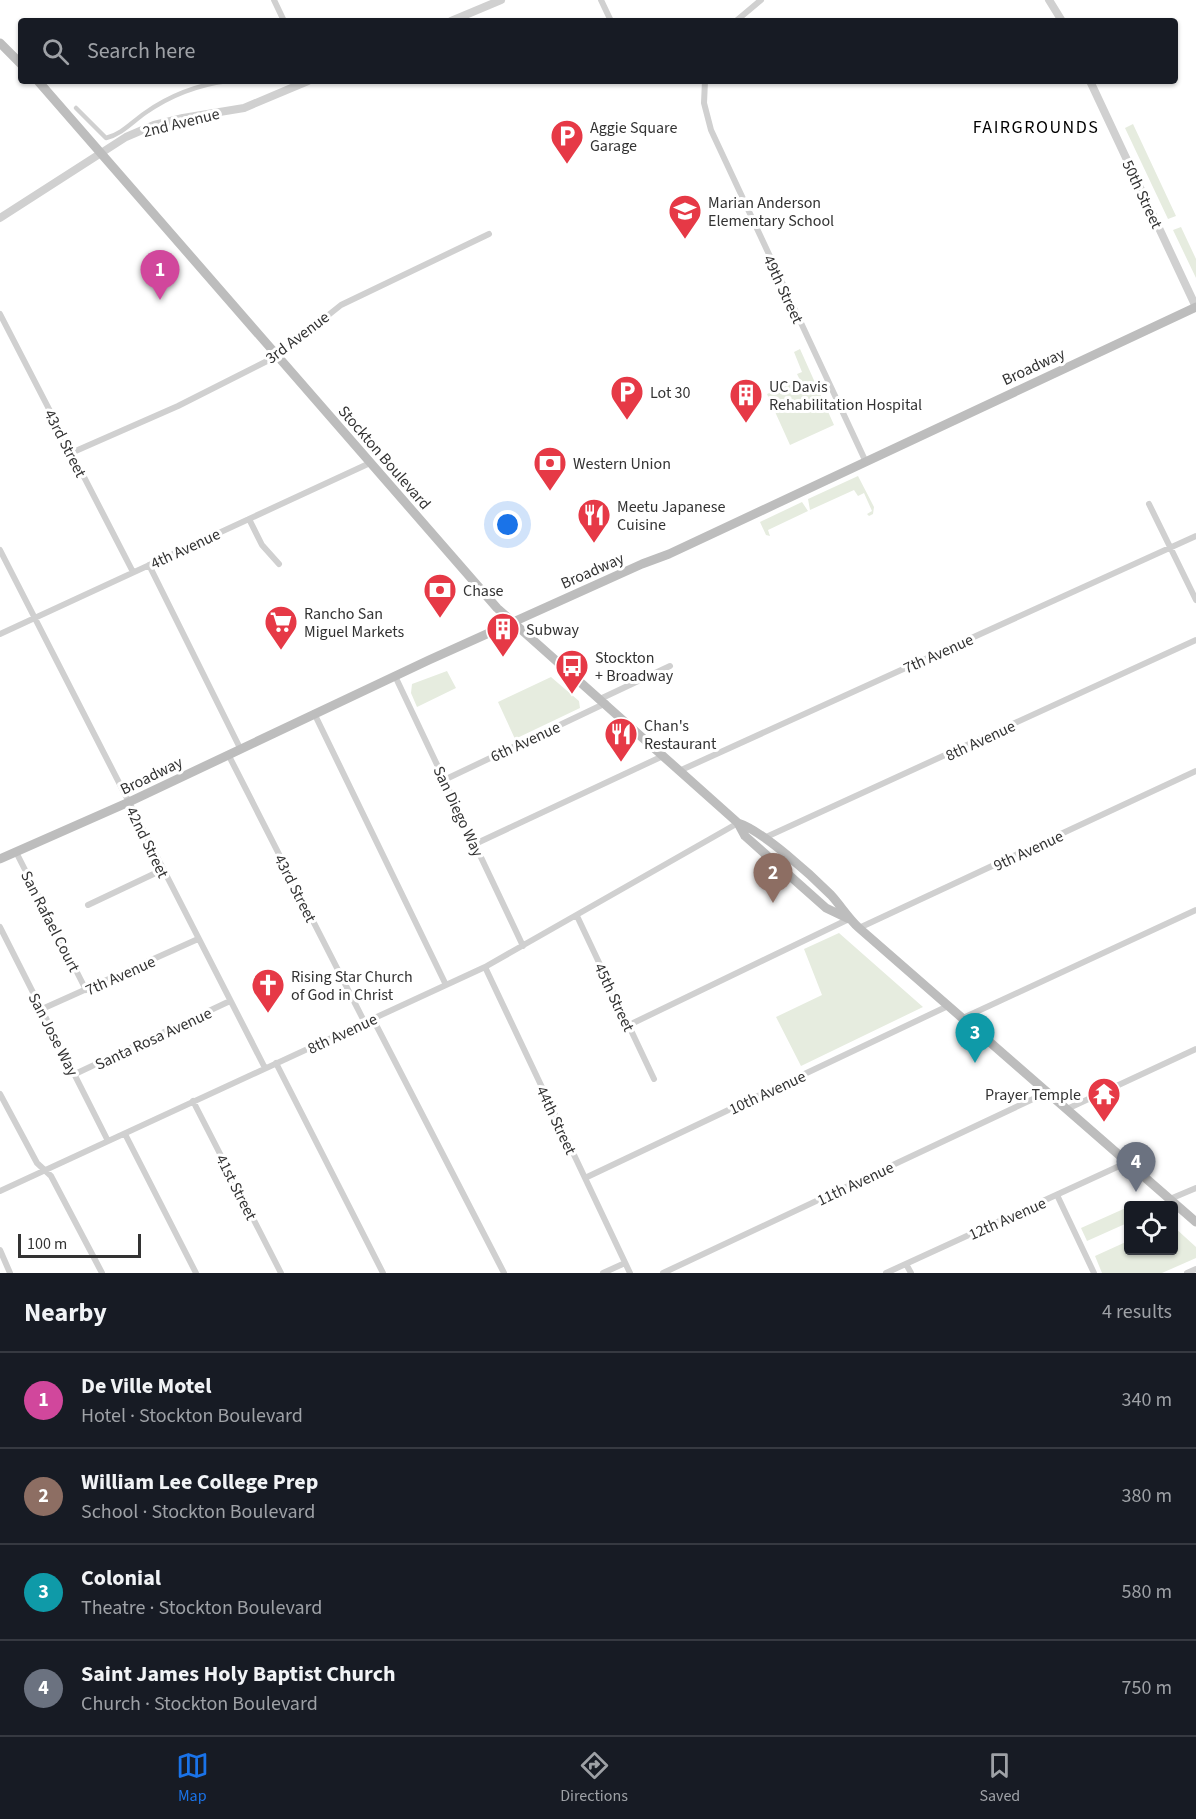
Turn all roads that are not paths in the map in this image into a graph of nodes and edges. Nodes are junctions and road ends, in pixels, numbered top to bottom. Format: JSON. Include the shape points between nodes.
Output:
{"nodes":[{"id":1,"x":274,"y":0,"type":"edge"},
{"id":2,"x":501,"y":0,"type":"edge"},
{"id":3,"x":601,"y":0,"type":"edge"},
{"id":4,"x":761,"y":0,"type":"edge"},
{"id":5,"x":1049,"y":0,"type":"edge"},
{"id":6,"x":283,"y":18,"type":"edge"},
{"id":7,"x":458,"y":18,"type":"edge"},
{"id":8,"x":610,"y":18,"type":"edge"},
{"id":9,"x":740,"y":18,"type":"edge"},
{"id":10,"x":1060,"y":18,"type":"edge"},
{"id":11,"x":0,"y":43,"type":"edge"},
{"id":12,"x":18,"y":61,"type":"edge"},
{"id":13,"x":41,"y":84,"type":"edge"},
{"id":14,"x":216,"y":84,"type":"edge"},
{"id":15,"x":301,"y":84,"type":"edge"},
{"id":16,"x":705,"y":84,"type":"edge"},
{"id":17,"x":1091,"y":84,"type":"edge"},
{"id":18,"x":76,"y":108,"type":"dead end"},
{"id":19,"x":100,"y":152,"type":"junction"},
{"id":20,"x":0,"y":218,"type":"edge"},
{"id":21,"x":489,"y":234,"type":"dead end"},
{"id":22,"x":1196,"y":307,"type":"edge"},
{"id":23,"x":0,"y":314,"type":"edge"},
{"id":24,"x":277,"y":356,"type":"junction"},
{"id":25,"x":71,"y":453,"type":"junction"},
{"id":26,"x":865,"y":460,"type":"junction"},
{"id":27,"x":370,"y":462,"type":"junction"},
{"id":28,"x":1149,"y":504,"type":"dead end"},
{"id":29,"x":249,"y":519,"type":"junction"},
{"id":30,"x":1196,"y":536,"type":"edge"},
{"id":31,"x":1169,"y":548,"type":"junction"},
{"id":32,"x":0,"y":550,"type":"edge"},
{"id":33,"x":279,"y":564,"type":"dead end"},
{"id":34,"x":149,"y":565,"type":"junction"},
{"id":35,"x":133,"y":573,"type":"junction"},
{"id":36,"x":1196,"y":600,"type":"edge"},
{"id":37,"x":34,"y":618,"type":"junction"},
{"id":38,"x":512,"y":622,"type":"junction"},
{"id":39,"x":0,"y":634,"type":"edge"},
{"id":40,"x":1196,"y":640,"type":"edge"},
{"id":41,"x":670,"y":666,"type":"dead end"},
{"id":42,"x":395,"y":676,"type":"junction"},
{"id":43,"x":603,"y":701,"type":"junction"},
{"id":44,"x":314,"y":713,"type":"junction"},
{"id":45,"x":240,"y":748,"type":"junction"},
{"id":46,"x":228,"y":754,"type":"junction"},
{"id":47,"x":663,"y":756,"type":"junction"},
{"id":48,"x":679,"y":771,"type":"junction"},
{"id":49,"x":1196,"y":771,"type":"edge"},
{"id":50,"x":444,"y":780,"type":"junction"},
{"id":51,"x":129,"y":802,"type":"junction"},
{"id":52,"x":738,"y":823,"type":"junction"},
{"id":53,"x":763,"y":838,"type":"junction"},
{"id":54,"x":475,"y":843,"type":"junction"},
{"id":55,"x":16,"y":852,"type":"junction"},
{"id":56,"x":0,"y":859,"type":"edge"},
{"id":57,"x":162,"y":870,"type":"junction"},
{"id":58,"x":88,"y":905,"type":"dead end"},
{"id":59,"x":1196,"y":910,"type":"edge"},
{"id":60,"x":577,"y":916,"type":"junction"},
{"id":61,"x":849,"y":919,"type":"junction"},
{"id":62,"x":0,"y":927,"type":"edge"},
{"id":63,"x":859,"y":928,"type":"junction"},
{"id":64,"x":198,"y":939,"type":"junction"},
{"id":65,"x":523,"y":946,"type":"junction"},
{"id":66,"x":485,"y":967,"type":"junction"},
{"id":67,"x":447,"y":985,"type":"junction"},
{"id":68,"x":86,"y":990,"type":"junction"},
{"id":69,"x":230,"y":1002,"type":"junction"},
{"id":70,"x":948,"y":1006,"type":"junction"},
{"id":71,"x":42,"y":1009,"type":"junction"},
{"id":72,"x":963,"y":1018,"type":"junction"},
{"id":73,"x":373,"y":1019,"type":"junction"},
{"id":74,"x":365,"y":1023,"type":"junction"},
{"id":75,"x":628,"y":1026,"type":"junction"},
{"id":76,"x":1196,"y":1049,"type":"edge"},
{"id":77,"x":276,"y":1063,"type":"junction"},
{"id":78,"x":265,"y":1068,"type":"junction"},
{"id":79,"x":75,"y":1074,"type":"junction"},
{"id":80,"x":654,"y":1079,"type":"dead end"},
{"id":81,"x":1047,"y":1092,"type":"junction"},
{"id":82,"x":0,"y":1094,"type":"edge"},
{"id":83,"x":193,"y":1101,"type":"junction"},
{"id":84,"x":1067,"y":1109,"type":"junction"},
{"id":85,"x":124,"y":1134,"type":"junction"},
{"id":86,"x":108,"y":1141,"type":"junction"},
{"id":87,"x":1128,"y":1162,"type":"junction"},
{"id":88,"x":44,"y":1171,"type":"junction"},
{"id":89,"x":585,"y":1178,"type":"junction"},
{"id":90,"x":1196,"y":1188,"type":"edge"},
{"id":91,"x":0,"y":1191,"type":"edge"},
{"id":92,"x":1057,"y":1195,"type":"junction"},
{"id":93,"x":1170,"y":1200,"type":"junction"},
{"id":94,"x":1196,"y":1222,"type":"edge"},
{"id":95,"x":0,"y":1250,"type":"edge"},
{"id":96,"x":625,"y":1263,"type":"junction"},
{"id":97,"x":906,"y":1264,"type":"junction"},
{"id":98,"x":1196,"y":1269,"type":"edge"},
{"id":99,"x":10,"y":1273,"type":"edge"},
{"id":100,"x":102,"y":1273,"type":"edge"},
{"id":101,"x":196,"y":1273,"type":"edge"},
{"id":102,"x":281,"y":1273,"type":"edge"},
{"id":103,"x":382,"y":1273,"type":"edge"},
{"id":104,"x":504,"y":1273,"type":"edge"},
{"id":105,"x":603,"y":1273,"type":"edge"},
{"id":106,"x":630,"y":1273,"type":"edge"},
{"id":107,"x":663,"y":1273,"type":"edge"},
{"id":108,"x":886,"y":1273,"type":"edge"},
{"id":109,"x":910,"y":1273,"type":"edge"},
{"id":110,"x":1094,"y":1273,"type":"edge"},
{"id":111,"x":1187,"y":1273,"type":"edge"}],
"edges":[{"from":1,"to":6,"type":"street"},
{"from":2,"to":7,"type":"street"},
{"from":3,"to":8,"type":"street"},
{"from":4,"to":9,"type":"street"},
{"from":5,"to":10,"type":"street"},
{"from":11,"to":12,"type":"main road"},
{"from":13,"to":19,"type":"main road","name":"Stockton Boulevard"},
{"from":14,"to":18,"type":"street","via":[[176,95],[106,138]]},
{"from":15,"to":19,"type":"street","name":"2nd Avenue","via":[[244,108],[154,125]]},
{"from":16,"to":26,"type":"street","name":"49th Street","via":[[704,103],[711,130]]},
{"from":17,"to":22,"type":"street","name":"50th Street"},
{"from":19,"to":20,"type":"street","name":"2nd Avenue"},
{"from":19,"to":24,"type":"main road","name":"Stockton Boulevard"},
{"from":21,"to":24,"type":"street","name":"3rd Avenue","via":[[341,305]]},
{"from":22,"to":26,"type":"main road","name":"Broadway"},
{"from":23,"to":25,"type":"street","name":"43rd Street"},
{"from":24,"to":25,"type":"street","name":"3rd Avenue","via":[[178,406]]},
{"from":24,"to":27,"type":"main road","name":"Stockton Boulevard"},
{"from":25,"to":35,"type":"street","name":"43rd Street"},
{"from":26,"to":38,"type":"main road","name":"Broadway","via":[[669,554]]},
{"from":27,"to":29,"type":"street","name":"4th Avenue"},
{"from":27,"to":38,"type":"main road","name":"Stockton Boulevard"},
{"from":28,"to":31,"type":"street"},
{"from":29,"to":33,"type":"street","via":[[262,545]]},
{"from":29,"to":34,"type":"street","name":"4th Avenue"},
{"from":30,"to":31,"type":"street","name":"7th Avenue"},
{"from":31,"to":36,"type":"street"},
{"from":31,"to":48,"type":"street","name":"7th Avenue"},
{"from":32,"to":37,"type":"street","name":"42nd Street"},
{"from":34,"to":35,"type":"street","name":"4th Avenue"},
{"from":34,"to":45,"type":"street"},
{"from":35,"to":37,"type":"street","name":"4th Avenue"},
{"from":37,"to":39,"type":"street","name":"4th Avenue"},
{"from":37,"to":51,"type":"street","name":"42nd Street"},
{"from":38,"to":42,"type":"main road","name":"Broadway"},
{"from":38,"to":43,"type":"main road","name":"Stockton Boulevard"},
{"from":40,"to":53,"type":"street","name":"8th Avenue"},
{"from":41,"to":43,"type":"street","name":"6th Avenue"},
{"from":42,"to":44,"type":"main road","name":"Broadway"},
{"from":42,"to":50,"type":"street","name":"San Diego Way"},
{"from":43,"to":47,"type":"main road","name":"Stockton Boulevard"},
{"from":43,"to":50,"type":"street","name":"6th Avenue"},
{"from":44,"to":45,"type":"main road","name":"Broadway"},
{"from":44,"to":67,"type":"street"},
{"from":45,"to":46,"type":"main road","name":"Broadway"},
{"from":46,"to":51,"type":"main road","name":"Broadway"},
{"from":46,"to":74,"type":"street","name":"43rd Street"},
{"from":47,"to":48,"type":"main road","name":"Stockton Boulevard"},
{"from":47,"to":54,"type":"street"},
{"from":48,"to":52,"type":"main road","name":"Stockton Boulevard"},
{"from":49,"to":63,"type":"street","name":"9th Avenue"},
{"from":50,"to":54,"type":"street","name":"San Diego Way"},
{"from":51,"to":55,"type":"main road","name":"Broadway"},
{"from":51,"to":57,"type":"street","name":"42nd Street"},
{"from":52,"to":53,"type":"main road","name":"Stockton Boulevard","via":[[752,827]]},
{"from":52,"to":60,"type":"street","name":"8th Avenue"},
{"from":52,"to":61,"type":"main road","name":"Stockton Boulevard","via":[[745,836],[826,908]]},
{"from":53,"to":61,"type":"main road","name":"Stockton Boulevard","via":[[833,897]]},
{"from":54,"to":65,"type":"street","name":"San Diego Way"},
{"from":55,"to":56,"type":"main road","name":"Broadway"},
{"from":55,"to":68,"type":"street","name":"San Rafael Court"},
{"from":57,"to":58,"type":"street"},
{"from":57,"to":64,"type":"street","name":"42nd Street"},
{"from":59,"to":72,"type":"street"},
{"from":60,"to":65,"type":"street","name":"8th Avenue"},
{"from":60,"to":75,"type":"street","name":"45th Street"},
{"from":61,"to":63,"type":"main road","name":"Stockton Boulevard"},
{"from":61,"to":75,"type":"street"},
{"from":62,"to":71,"type":"street","name":"San Jose Way"},
{"from":63,"to":70,"type":"main road","name":"Stockton Boulevard"},
{"from":64,"to":68,"type":"street","name":"7th Avenue"},
{"from":64,"to":69,"type":"street","name":"42nd Street"},
{"from":65,"to":66,"type":"street","name":"8th Avenue"},
{"from":66,"to":67,"type":"street","name":"8th Avenue"},
{"from":66,"to":89,"type":"street","name":"44th Street"},
{"from":67,"to":73,"type":"street","name":"8th Avenue"},
{"from":68,"to":71,"type":"street","name":"7th Avenue"},
{"from":69,"to":78,"type":"street","name":"42nd Street"},
{"from":69,"to":79,"type":"street","name":"Santa Rosa Avenue"},
{"from":70,"to":72,"type":"main road","name":"Stockton Boulevard"},
{"from":70,"to":89,"type":"street","name":"10th Avenue"},
{"from":71,"to":79,"type":"street","name":"San Jose Way"},
{"from":72,"to":81,"type":"main road","name":"Stockton Boulevard"},
{"from":73,"to":74,"type":"street","name":"8th Avenue"},
{"from":73,"to":104,"type":"street"},
{"from":74,"to":77,"type":"street","name":"8th Avenue"},
{"from":75,"to":80,"type":"street","name":"45th Street"},
{"from":76,"to":84,"type":"street"},
{"from":77,"to":78,"type":"street","name":"8th Avenue"},
{"from":77,"to":103,"type":"street"},
{"from":78,"to":83,"type":"street","name":"8th Avenue"},
{"from":79,"to":86,"type":"street","name":"San Jose Way"},
{"from":81,"to":84,"type":"main road","name":"Stockton Boulevard"},
{"from":81,"to":107,"type":"street","name":"11th Avenue"},
{"from":82,"to":88,"type":"street"},
{"from":83,"to":85,"type":"street","name":"8th Avenue"},
{"from":83,"to":102,"type":"street","name":"41st Street"},
{"from":84,"to":87,"type":"main road","name":"Stockton Boulevard"},
{"from":85,"to":86,"type":"street","name":"8th Avenue"},
{"from":85,"to":101,"type":"street"},
{"from":86,"to":88,"type":"street","name":"8th Avenue"},
{"from":87,"to":92,"type":"street","name":"12th Avenue"},
{"from":87,"to":93,"type":"main road","name":"Stockton Boulevard"},
{"from":88,"to":91,"type":"street","name":"8th Avenue"},
{"from":88,"to":100,"type":"street","via":[[51,1176]]},
{"from":89,"to":96,"type":"street","name":"44th Street"},
{"from":90,"to":93,"type":"street"},
{"from":92,"to":97,"type":"street","name":"12th Avenue"},
{"from":92,"to":110,"type":"street"},
{"from":93,"to":94,"type":"main road","name":"Stockton Boulevard"},
{"from":95,"to":99,"type":"street"},
{"from":96,"to":105,"type":"street"},
{"from":96,"to":106,"type":"street","name":"44th Street"},
{"from":97,"to":108,"type":"street","name":"12th Avenue"},
{"from":97,"to":109,"type":"street"},
{"from":98,"to":111,"type":"street"}]}
